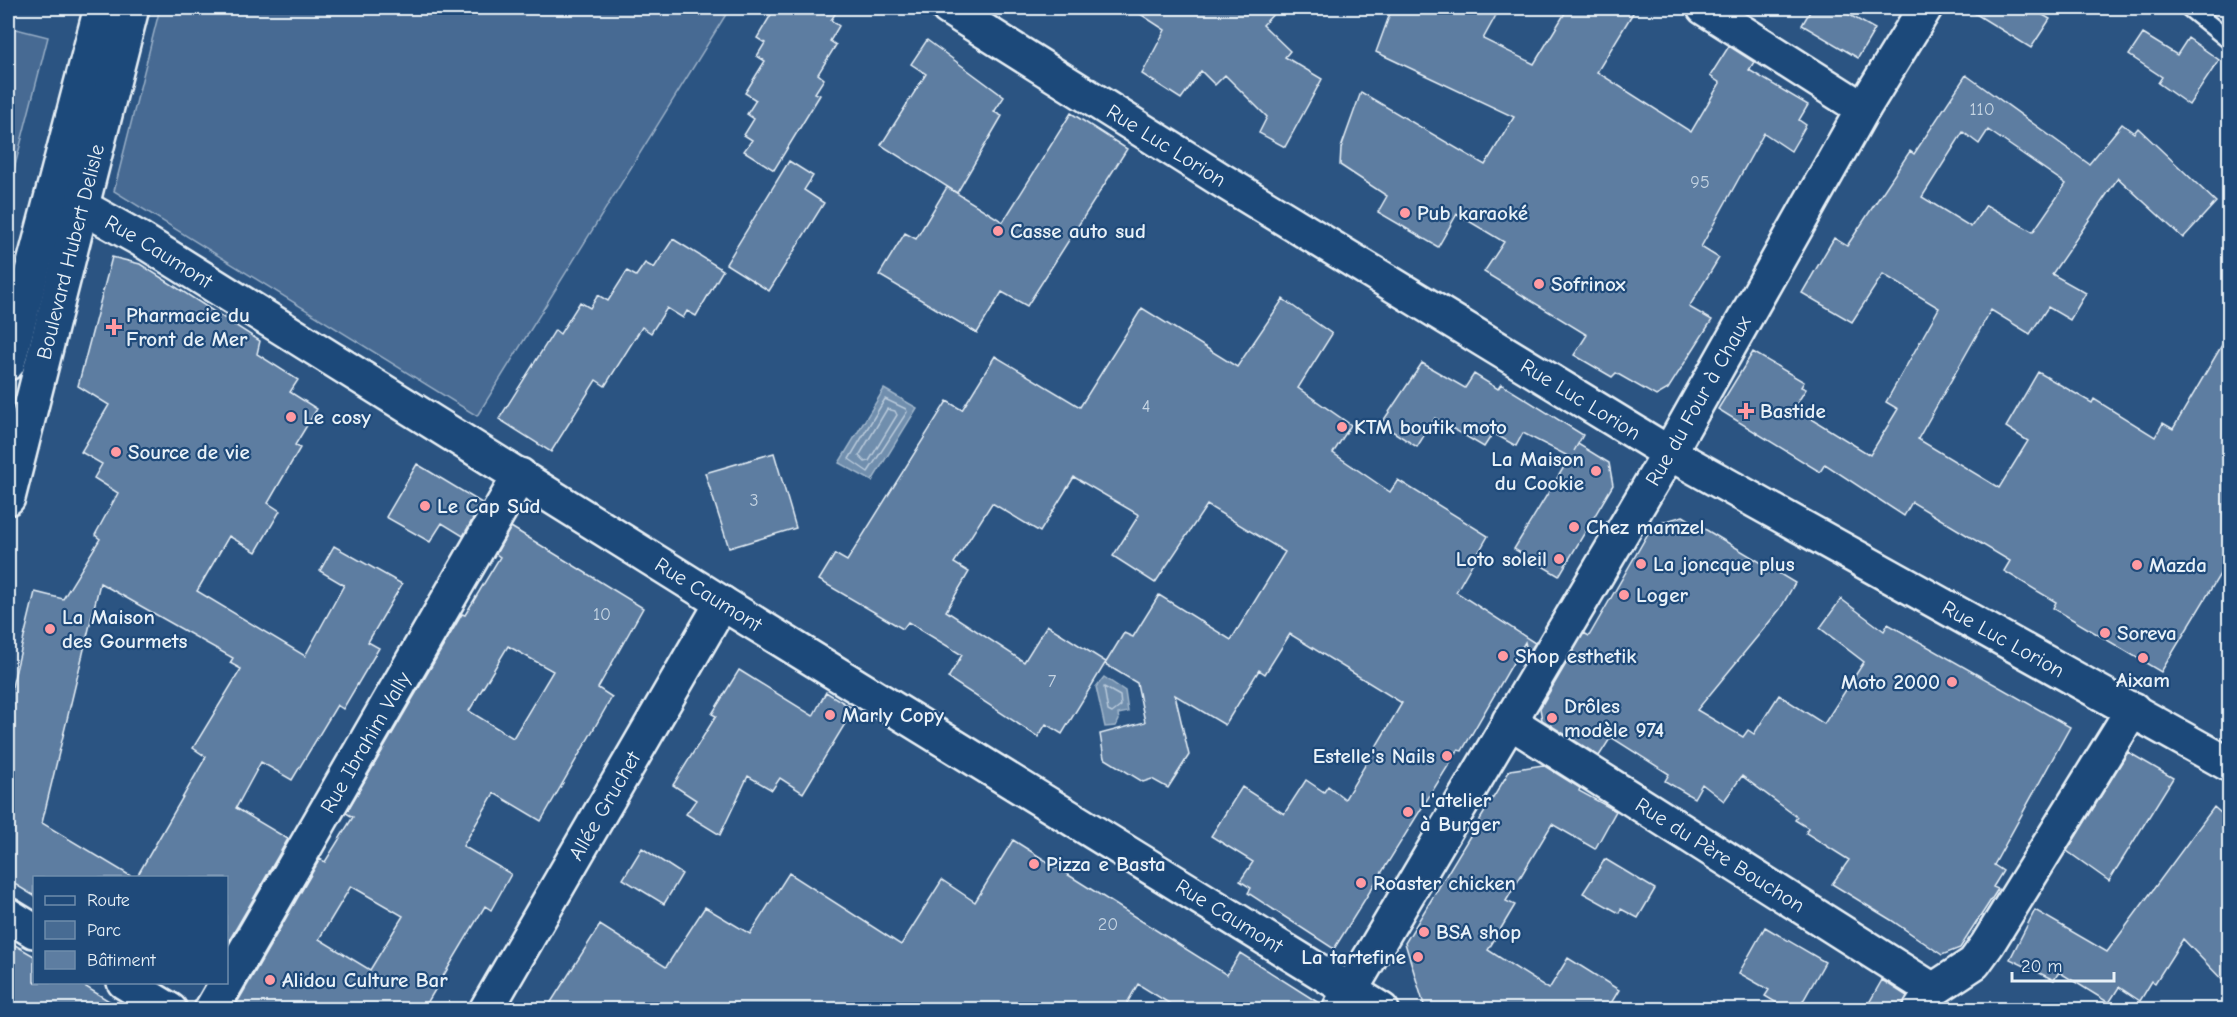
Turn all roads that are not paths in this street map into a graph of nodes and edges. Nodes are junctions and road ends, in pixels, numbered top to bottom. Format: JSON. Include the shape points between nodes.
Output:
{"nodes":[{"id":1,"x":101,"y":8,"type":"edge"},
{"id":2,"x":132,"y":8,"type":"edge"},
{"id":3,"x":948,"y":8,"type":"edge"},
{"id":4,"x":1704,"y":8,"type":"edge"},
{"id":5,"x":1925,"y":8,"type":"edge"},
{"id":6,"x":2189,"y":8,"type":"edge"},
{"id":7,"x":2229,"y":40,"type":"edge"},
{"id":8,"x":1863,"y":109,"type":"junction"},
{"id":9,"x":62,"y":157,"type":"junction"},
{"id":10,"x":81,"y":206,"type":"junction"},
{"id":11,"x":8,"y":363,"type":"edge"},
{"id":12,"x":1669,"y":453,"type":"junction"},
{"id":13,"x":520,"y":476,"type":"junction"},
{"id":14,"x":8,"y":498,"type":"edge"},
{"id":15,"x":723,"y":603,"type":"junction"},
{"id":16,"x":2133,"y":708,"type":"junction"},
{"id":17,"x":1509,"y":722,"type":"junction"},
{"id":18,"x":2229,"y":765,"type":"edge"},
{"id":19,"x":8,"y":915,"type":"edge"},
{"id":20,"x":33,"y":930,"type":"edge"},
{"id":21,"x":228,"y":981,"type":"edge"},
{"id":22,"x":127,"y":984,"type":"edge"},
{"id":23,"x":226,"y":984,"type":"edge"},
{"id":24,"x":1345,"y":1000,"type":"edge"},
{"id":25,"x":1926,"y":1000,"type":"edge"},
{"id":26,"x":171,"y":1010,"type":"edge"},
{"id":27,"x":211,"y":1010,"type":"edge"},
{"id":28,"x":486,"y":1010,"type":"edge"},
{"id":29,"x":1382,"y":1010,"type":"edge"}],
"edges":[{"from":1,"to":9,"type":"street"},
{"from":2,"to":10,"type":"street","name":"Boulevard Hubert Delisle"},
{"from":3,"to":12,"type":"street","name":"Rue Luc Lorion"},
{"from":4,"to":8,"type":"street"},
{"from":5,"to":8,"type":"street","name":"Rue du Four à Chaux"},
{"from":6,"to":7,"type":"lane"},
{"from":8,"to":12,"type":"street","name":"Rue du Four à Chaux"},
{"from":9,"to":10,"type":"street","name":"Rue Caumont"},
{"from":9,"to":11,"type":"street"},
{"from":10,"to":13,"type":"street","name":"Rue Caumont"},
{"from":10,"to":14,"type":"street","name":"Boulevard Hubert Delisle"},
{"from":12,"to":16,"type":"street","name":"Rue Luc Lorion"},
{"from":12,"to":17,"type":"street","name":"Rue du Four à Chaux"},
{"from":13,"to":15,"type":"street","name":"Rue Caumont"},
{"from":13,"to":21,"type":"street","name":"Rue Ibrahim Vally"},
{"from":15,"to":24,"type":"street","name":"Rue Caumont"},
{"from":15,"to":28,"type":"street","name":"Allée Gruchet"},
{"from":16,"to":18,"type":"street","name":"Rue Luc Lorion"},
{"from":16,"to":25,"type":"street","name":"Rue du Père Bouchon","via":[[1987,945],[1974,963]]},
{"from":17,"to":24,"type":"street","name":"Rue du Four à Chaux"},
{"from":17,"to":25,"type":"street","name":"Rue du Père Bouchon"},
{"from":19,"to":20,"type":"street"},
{"from":22,"to":26,"type":"street"},
{"from":23,"to":27,"type":"street","name":"Rue Ibrahim Vally"},
{"from":24,"to":29,"type":"street","name":"Rue Caumont"}]}
